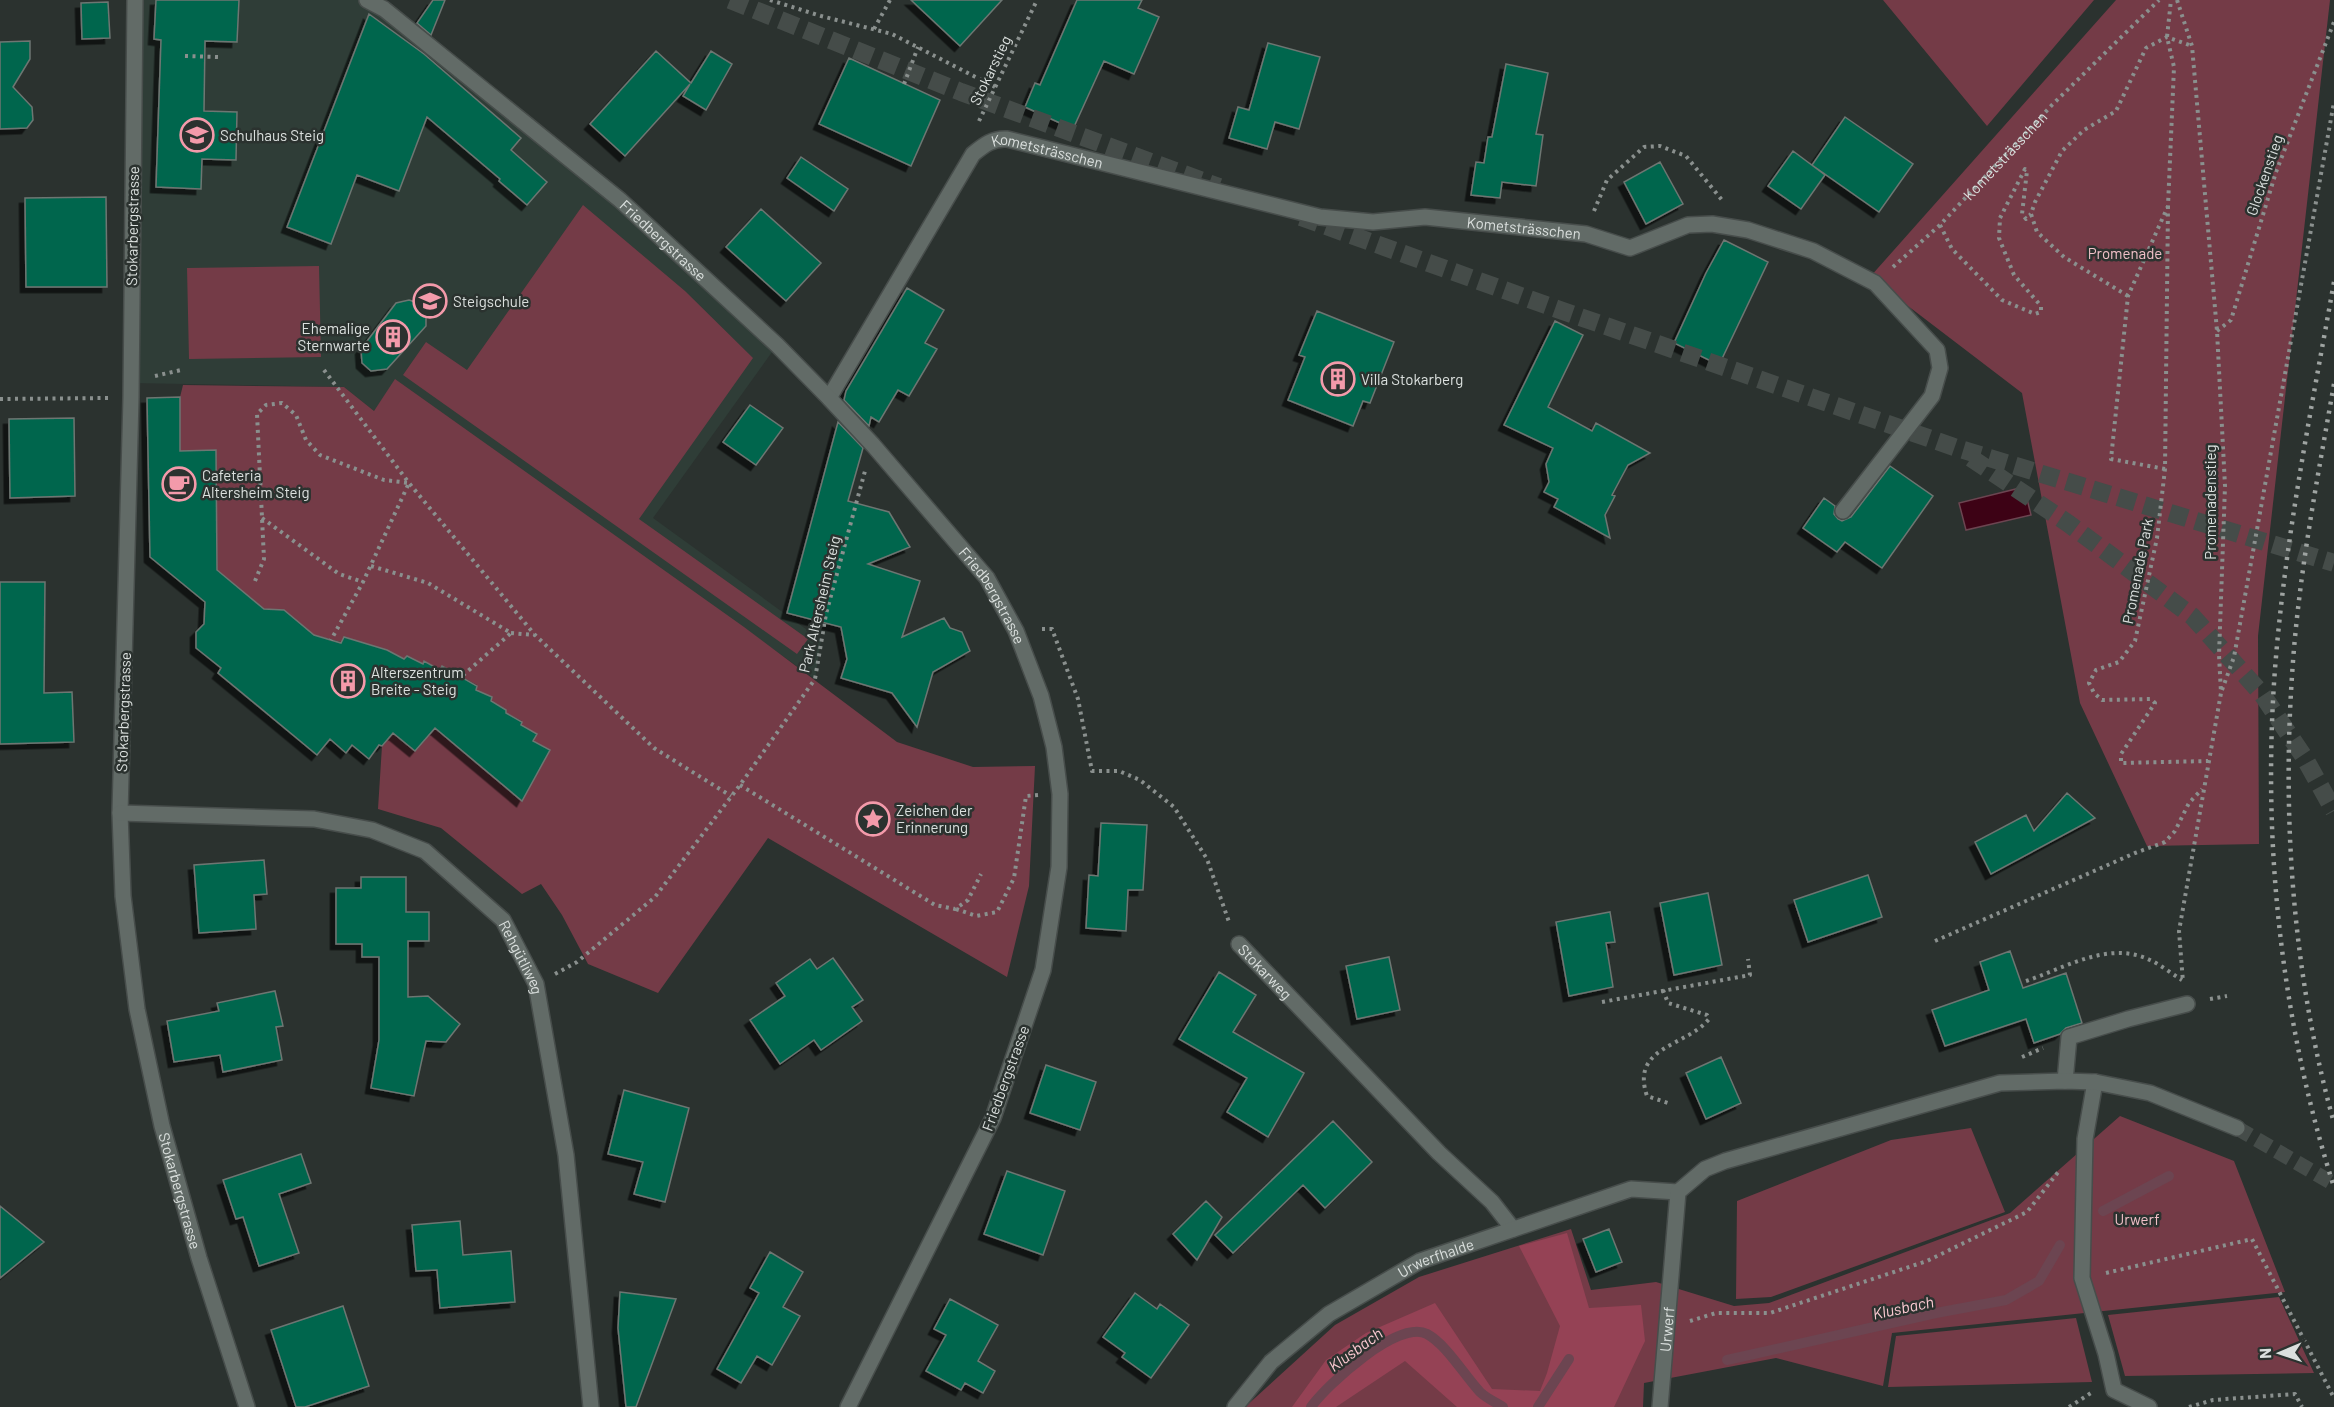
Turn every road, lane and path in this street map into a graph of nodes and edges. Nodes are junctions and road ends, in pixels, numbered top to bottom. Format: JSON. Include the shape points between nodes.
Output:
{"nodes":[{"id":1,"x":135,"y":0,"type":"edge"},
{"id":2,"x":367,"y":0,"type":"edge"},
{"id":3,"x":770,"y":0,"type":"edge"},
{"id":4,"x":890,"y":0,"type":"edge"},
{"id":5,"x":1037,"y":0,"type":"edge"},
{"id":6,"x":2159,"y":0,"type":"edge"},
{"id":7,"x":2171,"y":0,"type":"edge"},
{"id":8,"x":2176,"y":0,"type":"edge"},
{"id":9,"x":2334,"y":22,"type":"edge"},
{"id":10,"x":874,"y":29,"type":"junction"},
{"id":11,"x":2167,"y":37,"type":"junction"},
{"id":12,"x":2192,"y":46,"type":"junction"},
{"id":13,"x":918,"y":47,"type":"junction"},
{"id":14,"x":185,"y":56,"type":"dead end"},
{"id":15,"x":219,"y":57,"type":"dead end"},
{"id":16,"x":904,"y":84,"type":"dead end"},
{"id":17,"x":994,"y":87,"type":"junction"},
{"id":18,"x":2334,"y":102,"type":"edge"},
{"id":19,"x":973,"y":154,"type":"junction"},
{"id":20,"x":2168,"y":206,"type":"junction"},
{"id":21,"x":2031,"y":214,"type":"junction"},
{"id":22,"x":1940,"y":225,"type":"junction"},
{"id":23,"x":1748,"y":230,"type":"junction"},
{"id":24,"x":1586,"y":234,"type":"junction"},
{"id":25,"x":1875,"y":283,"type":"junction"},
{"id":26,"x":2128,"y":296,"type":"junction"},
{"id":27,"x":2217,"y":331,"type":"junction"},
{"id":28,"x":324,"y":370,"type":"dead end"},
{"id":29,"x":131,"y":398,"type":"junction"},
{"id":30,"x":829,"y":398,"type":"junction"},
{"id":31,"x":0,"y":399,"type":"edge"},
{"id":32,"x":873,"y":444,"type":"junction"},
{"id":33,"x":2165,"y":469,"type":"junction"},
{"id":34,"x":409,"y":483,"type":"junction"},
{"id":35,"x":1843,"y":511,"type":"dead end"},
{"id":36,"x":262,"y":518,"type":"junction"},
{"id":37,"x":371,"y":566,"type":"junction"},
{"id":38,"x":255,"y":581,"type":"dead end"},
{"id":39,"x":363,"y":582,"type":"junction"},
{"id":40,"x":1052,"y":629,"type":"dead end"},
{"id":41,"x":511,"y":633,"type":"junction"},
{"id":42,"x":535,"y":634,"type":"junction"},
{"id":43,"x":331,"y":640,"type":"dead end"},
{"id":44,"x":461,"y":677,"type":"dead end"},
{"id":45,"x":2221,"y":693,"type":"junction"},
{"id":46,"x":2208,"y":761,"type":"junction"},
{"id":47,"x":740,"y":785,"type":"junction"},
{"id":48,"x":2203,"y":789,"type":"junction"},
{"id":49,"x":1060,"y":794,"type":"junction"},
{"id":50,"x":731,"y":796,"type":"junction"},
{"id":51,"x":120,"y":813,"type":"junction"},
{"id":52,"x":981,"y":874,"type":"dead end"},
{"id":53,"x":955,"y":909,"type":"junction"},
{"id":54,"x":1935,"y":941,"type":"dead end"},
{"id":55,"x":1239,"y":944,"type":"joint"},
{"id":56,"x":1748,"y":959,"type":"dead end"},
{"id":57,"x":2026,"y":981,"type":"dead end"},
{"id":58,"x":2182,"y":981,"type":"junction"},
{"id":59,"x":536,"y":984,"type":"junction"},
{"id":60,"x":1663,"y":990,"type":"junction"},
{"id":61,"x":1602,"y":1002,"type":"dead end"},
{"id":62,"x":2187,"y":1005,"type":"joint"},
{"id":63,"x":2065,"y":1081,"type":"junction"},
{"id":64,"x":2095,"y":1082,"type":"junction"},
{"id":65,"x":1671,"y":1104,"type":"dead end"},
{"id":66,"x":2236,"y":1128,"type":"tunnel mouth"},
{"id":67,"x":2085,"y":1139,"type":"junction"},
{"id":68,"x":1678,"y":1192,"type":"junction"},
{"id":69,"x":1513,"y":1230,"type":"junction"},
{"id":70,"x":2082,"y":1278,"type":"junction"},
{"id":71,"x":1666,"y":1329,"type":"junction"},
{"id":72,"x":2334,"y":1398,"type":"edge"},
{"id":73,"x":247,"y":1407,"type":"edge"},
{"id":74,"x":591,"y":1407,"type":"edge"},
{"id":75,"x":848,"y":1407,"type":"edge"},
{"id":76,"x":1235,"y":1407,"type":"edge"},
{"id":77,"x":1660,"y":1407,"type":"edge"},
{"id":78,"x":2149,"y":1407,"type":"edge"},
{"id":79,"x":2190,"y":1407,"type":"edge"},
{"id":80,"x":2302,"y":1407,"type":"edge"}],
"edges":[{"from":1,"to":29,"type":"street","name":"Stokarbergstrasse"},
{"from":2,"to":30,"type":"street","name":"Friedbergstrasse","via":[[384,9],[620,200]]},
{"from":3,"to":10,"type":"path"},
{"from":4,"to":10,"type":"path"},
{"from":5,"to":17,"type":"path","name":"Stokarstieg"},
{"from":6,"to":22,"type":"path","name":"Kometsträsschen","via":[[2051,106]]},
{"from":7,"to":11,"type":"path","name":"Promenade Park"},
{"from":8,"to":12,"type":"path","name":"Promenadenstieg"},
{"from":9,"to":27,"type":"path","name":"Glockenstieg","via":[[2276,172],[2231,320]]},
{"from":10,"to":13,"type":"path"},
{"from":11,"to":12,"type":"path"},
{"from":11,"to":20,"type":"path","name":"Promenade Park","via":[[2174,66]]},
{"from":11,"to":21,"type":"path","via":[[2146,48],[2116,111],[2084,130],[2062,151]]},
{"from":12,"to":27,"type":"path","name":"Promenadenstieg"},
{"from":13,"to":16,"type":"path"},
{"from":13,"to":17,"type":"path"},
{"from":14,"to":15,"type":"path"},
{"from":17,"to":19,"type":"path","name":"Stokarstieg","via":[[978,123]]},
{"from":18,"to":45,"type":"path","via":[[2234,657]]},
{"from":19,"to":24,"type":"street","name":"Kometsträsschen","via":[[989,142],[1007,139],[1320,217],[1373,222],[1425,217]]},
{"from":19,"to":30,"type":"street","name":"Kometsträsschen"},
{"from":20,"to":26,"type":"path","name":"Promenade Park"},
{"from":20,"to":33,"type":"path","name":"Promenade Park"},
{"from":21,"to":22,"type":"path","via":[[2026,219],[2022,214],[2025,169],[2000,218],[1999,238],[2014,275],[2041,306],[2035,314],[2002,300],[1952,249]]},
{"from":21,"to":26,"type":"path","via":[[2037,232],[2064,257]]},
{"from":22,"to":25,"type":"path","name":"Kometsträsschen"},
{"from":23,"to":24,"type":"street","via":[[1688,225],[1630,248]]},
{"from":23,"to":24,"type":"path","name":"Kometsträsschen","via":[[1686,156],[1660,146],[1644,147],[1606,180]]},
{"from":23,"to":25,"type":"street","via":[[1813,251]]},
{"from":25,"to":35,"type":"street","via":[[1937,350],[1940,368],[1932,396]]},
{"from":26,"to":33,"type":"path","name":"Promenade Park","via":[[2111,459]]},
{"from":27,"to":45,"type":"path","name":"Promenadenstieg","via":[[2225,486]]},
{"from":28,"to":34,"type":"path"},
{"from":29,"to":31,"type":"path"},
{"from":29,"to":51,"type":"street","name":"Stokarbergstrasse"},
{"from":30,"to":32,"type":"street","name":"Friedbergstrasse"},
{"from":32,"to":47,"type":"path","name":"Park Altersheim Steig","via":[[826,614],[815,679]]},
{"from":32,"to":49,"type":"street","name":"Friedbergstrasse","via":[[987,578],[1016,631],[1041,696],[1054,747]]},
{"from":33,"to":46,"type":"path","name":"Promenade Park","via":[[2157,538],[2135,641],[2119,663],[2096,670],[2089,683],[2102,700],[2155,702],[2121,754],[2121,763]]},
{"from":34,"to":36,"type":"path","via":[[384,480],[321,455],[306,440],[296,415],[282,403],[266,405],[257,414]]},
{"from":34,"to":37,"type":"path"},
{"from":34,"to":42,"type":"path"},
{"from":36,"to":38,"type":"path","via":[[264,559]]},
{"from":36,"to":39,"type":"path","via":[[339,574]]},
{"from":37,"to":39,"type":"path"},
{"from":37,"to":41,"type":"path","via":[[428,583]]},
{"from":39,"to":43,"type":"path"},
{"from":40,"to":55,"type":"path","name":"Stokarweg","via":[[1077,699],[1092,771],[1119,771],[1140,780],[1174,807],[1208,859],[1223,909]]},
{"from":41,"to":42,"type":"path"},
{"from":41,"to":44,"type":"path"},
{"from":42,"to":50,"type":"path","via":[[654,748]]},
{"from":45,"to":46,"type":"path","name":"Promenadenstieg"},
{"from":46,"to":48,"type":"path","name":"Promenadenstieg"},
{"from":47,"to":50,"type":"path","name":"Park Altersheim Steig"},
{"from":47,"to":53,"type":"path","via":[[935,904]]},
{"from":48,"to":54,"type":"path","via":[[2189,803],[2165,842]]},
{"from":48,"to":58,"type":"path","name":"Promenadenstieg","via":[[2180,932]]},
{"from":49,"to":53,"type":"path","via":[[1026,796],[1014,878],[997,912],[976,916]]},
{"from":49,"to":75,"type":"street","name":"Friedbergstrasse","via":[[1059,867],[1043,970],[993,1118]]},
{"from":50,"to":59,"type":"path","name":"Park Altersheim Steig","via":[[655,897],[577,962]]},
{"from":51,"to":59,"type":"street","name":"Rehgütliweg","via":[[314,819],[372,830],[425,850],[503,920]]},
{"from":51,"to":73,"type":"street","name":"Stokarbergstrasse","via":[[123,896],[147,1061],[174,1176]]},
{"from":52,"to":53,"type":"path","via":[[968,900]]},
{"from":55,"to":69,"type":"street","name":"Stokarweg","via":[[1439,1153],[1492,1202]]},
{"from":56,"to":60,"type":"path","via":[[1750,975]]},
{"from":57,"to":58,"type":"path","via":[[2092,956],[2113,953],[2151,960]]},
{"from":58,"to":62,"type":"path","name":"Promenadenstieg"},
{"from":59,"to":74,"type":"street","name":"Rehgütliweg","via":[[566,1155]]},
{"from":60,"to":61,"type":"path"},
{"from":60,"to":65,"type":"path","via":[[1668,1003],[1709,1019],[1652,1057],[1643,1072],[1647,1096]]},
{"from":62,"to":63,"type":"street","via":[[2068,1037]]},
{"from":63,"to":64,"type":"street"},
{"from":63,"to":68,"type":"street","via":[[2000,1083],[1737,1158],[1705,1169]]},
{"from":64,"to":66,"type":"street","via":[[2150,1093]]},
{"from":64,"to":67,"type":"street"},
{"from":67,"to":70,"type":"street"},
{"from":67,"to":71,"type":"path","via":[[2027,1212],[1927,1261],[1770,1313],[1716,1313]]},
{"from":68,"to":69,"type":"street","name":"Urwerfhalde","via":[[1631,1189]]},
{"from":68,"to":71,"type":"street","name":"Urwerf"},
{"from":69,"to":76,"type":"street","name":"Urwerfhalde","via":[[1420,1261],[1329,1314],[1271,1362]]},
{"from":70,"to":72,"type":"path","via":[[2252,1239]]},
{"from":70,"to":78,"type":"street","via":[[2114,1390]]},
{"from":71,"to":77,"type":"street","name":"Urwerf"},
{"from":79,"to":80,"type":"path","via":[[2213,1400],[2295,1394]]}]}
